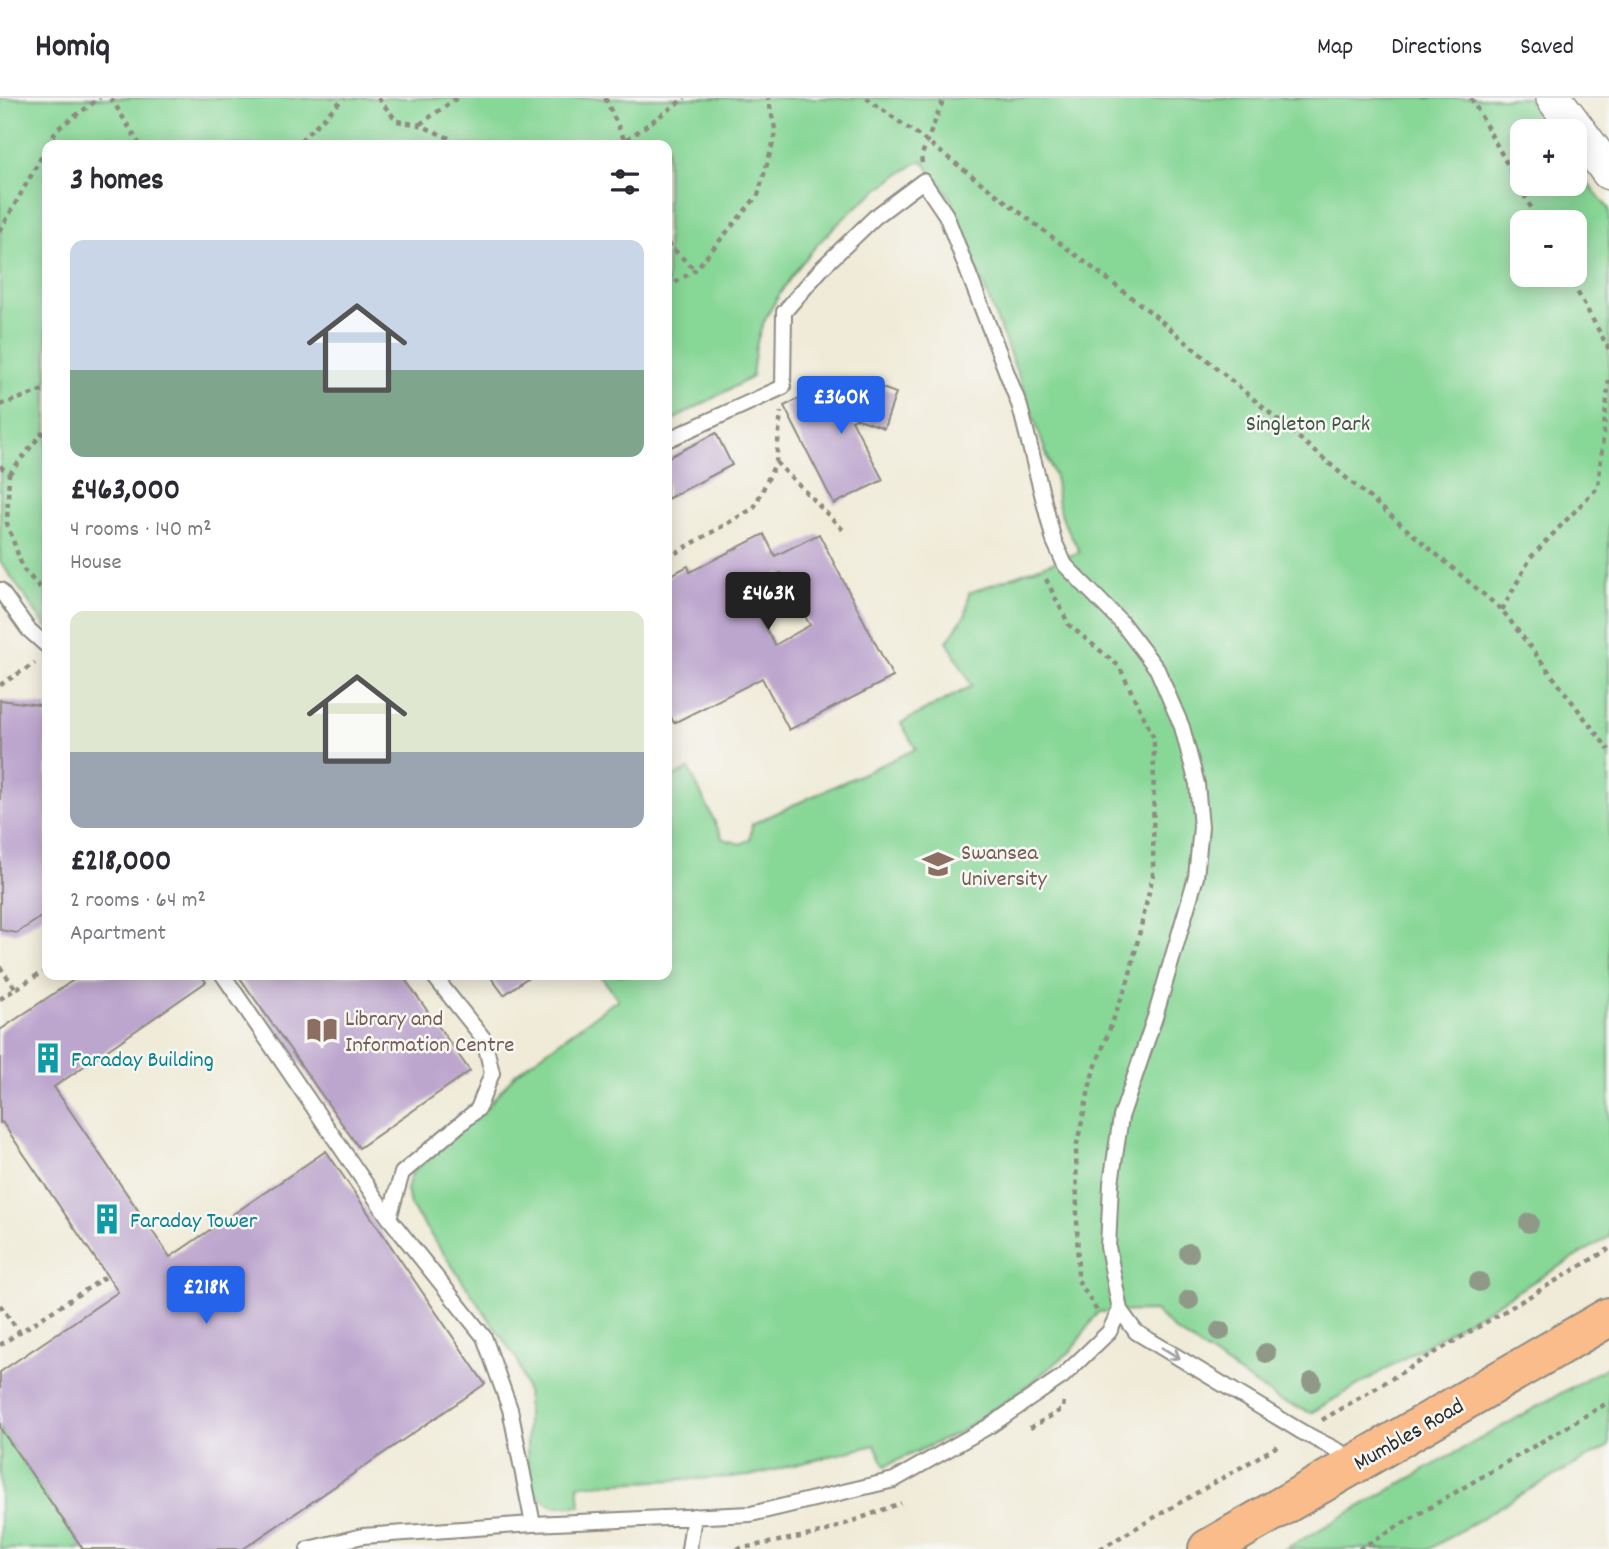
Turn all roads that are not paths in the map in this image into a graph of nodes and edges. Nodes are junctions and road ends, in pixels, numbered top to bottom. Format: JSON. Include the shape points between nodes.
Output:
{"nodes":[{"id":1,"x":1554,"y":98,"type":"edge"},
{"id":2,"x":1609,"y":172,"type":"edge"},
{"id":3,"x":672,"y":438,"type":"edge"},
{"id":4,"x":0,"y":590,"type":"edge"},
{"id":5,"x":42,"y":642,"type":"edge"},
{"id":6,"x":226,"y":980,"type":"edge"},
{"id":7,"x":437,"y":980,"type":"edge"},
{"id":8,"x":389,"y":1218,"type":"junction"},
{"id":9,"x":1120,"y":1310,"type":"junction"},
{"id":10,"x":1609,"y":1317,"type":"edge"},
{"id":11,"x":1359,"y":1461,"type":"junction"},
{"id":12,"x":694,"y":1516,"type":"junction"},
{"id":13,"x":533,"y":1524,"type":"junction"},
{"id":14,"x":307,"y":1549,"type":"edge"},
{"id":15,"x":688,"y":1549,"type":"edge"},
{"id":16,"x":1208,"y":1549,"type":"edge"}],
"edges":[{"from":1,"to":2,"type":"street"},
{"from":3,"to":9,"type":"lane","via":[[783,387],[784,312],[874,217],[923,181],[946,215],[1020,407],[1054,541],[1065,565],[1121,622],[1157,669],[1182,727],[1197,783],[1201,827],[1196,877],[1121,1117],[1111,1182],[1108,1247]]},
{"from":4,"to":5,"type":"lane"},
{"from":6,"to":8,"type":"lane"},
{"from":7,"to":8,"type":"lane","via":[[484,1039],[492,1073],[478,1109],[402,1173]]},
{"from":8,"to":13,"type":"lane","via":[[484,1338],[510,1409]]},
{"from":9,"to":11,"type":"lane","one_way":true,"via":[[1136,1332]]},
{"from":9,"to":12,"type":"lane","via":[[1110,1332],[1063,1376],[894,1480],[751,1514]]},
{"from":10,"to":11,"type":"main road","name":"Mumbles Road"},
{"from":11,"to":16,"type":"main road","name":"Mumbles Road"},
{"from":12,"to":13,"type":"lane"},
{"from":12,"to":15,"type":"lane"},
{"from":13,"to":14,"type":"lane","via":[[363,1536]]}]}
